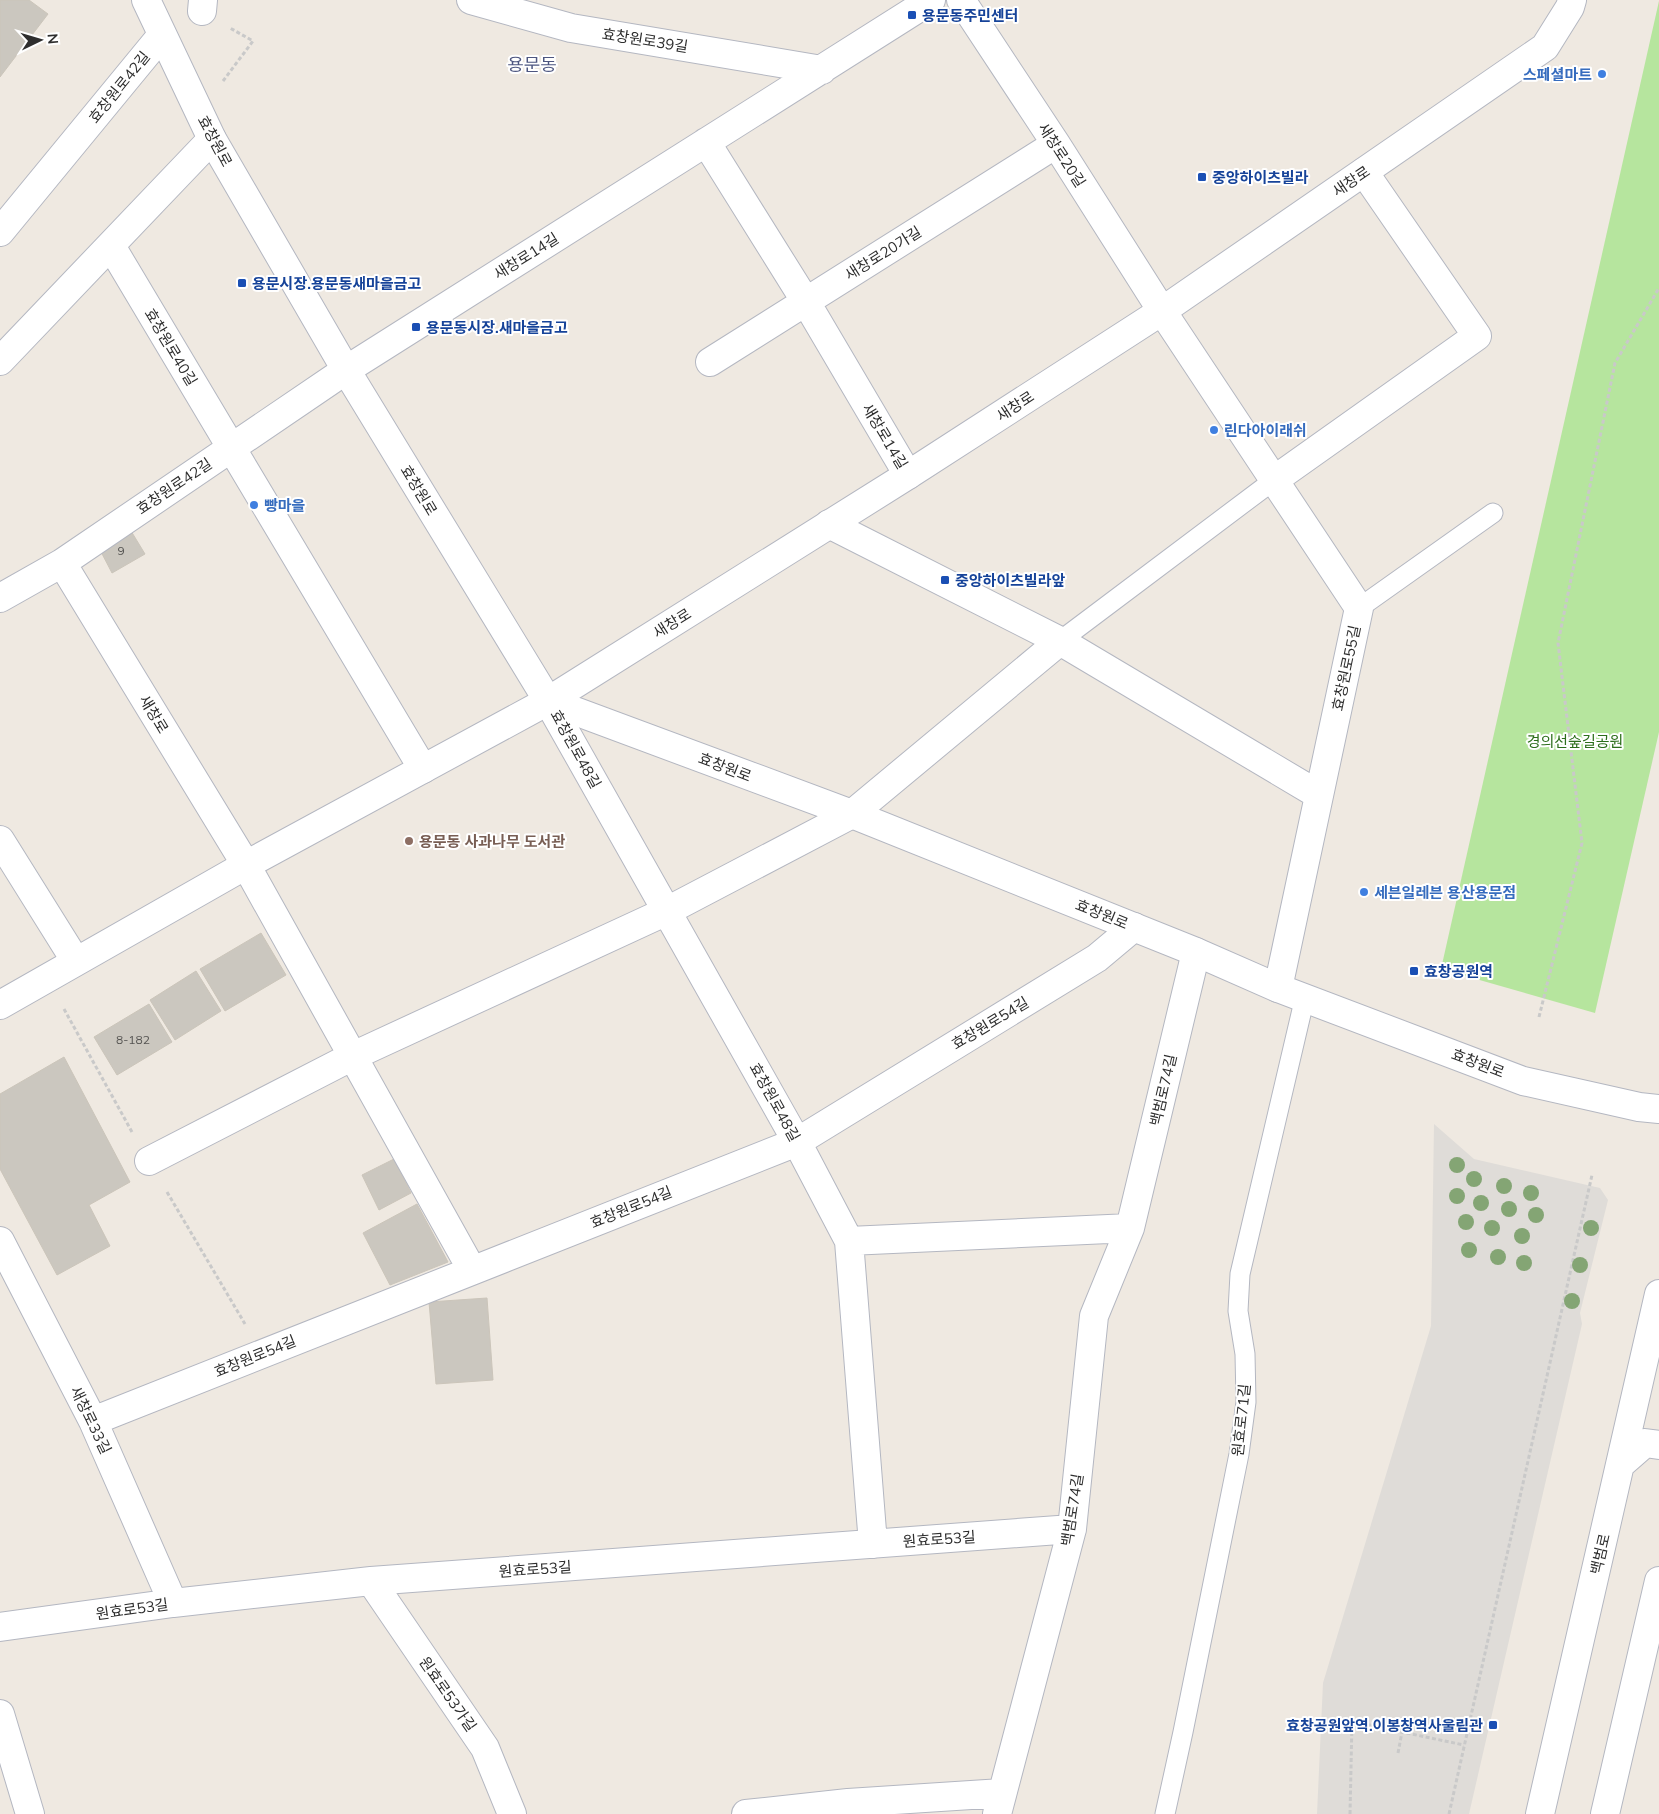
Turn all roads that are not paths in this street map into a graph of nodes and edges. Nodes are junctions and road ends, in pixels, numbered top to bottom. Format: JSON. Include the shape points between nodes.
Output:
{"nodes":[{"id":1,"x":146,"y":0,"type":"edge"},
{"id":2,"x":471,"y":0,"type":"edge"},
{"id":3,"x":931,"y":0,"type":"edge"},
{"id":4,"x":961,"y":0,"type":"edge"},
{"id":5,"x":1572,"y":0,"type":"edge"},
{"id":6,"x":162,"y":35,"type":"junction"},
{"id":7,"x":822,"y":70,"type":"junction"},
{"id":8,"x":212,"y":139,"type":"junction"},
{"id":9,"x":706,"y":142,"type":"junction"},
{"id":10,"x":1056,"y":144,"type":"junction"},
{"id":11,"x":1364,"y":172,"type":"junction"},
{"id":12,"x":0,"y":232,"type":"edge"},
{"id":13,"x":110,"y":246,"type":"junction"},
{"id":14,"x":806,"y":302,"type":"junction"},
{"id":15,"x":1162,"y":311,"type":"junction"},
{"id":16,"x":0,"y":362,"type":"edge"},
{"id":17,"x":710,"y":362,"type":"dead end"},
{"id":18,"x":346,"y":370,"type":"junction"},
{"id":19,"x":232,"y":447,"type":"junction"},
{"id":20,"x":908,"y":475,"type":"junction"},
{"id":21,"x":1274,"y":480,"type":"junction"},
{"id":22,"x":1493,"y":513,"type":"dead end"},
{"id":23,"x":829,"y":524,"type":"junction"},
{"id":24,"x":62,"y":563,"type":"junction"},
{"id":25,"x":0,"y":598,"type":"edge"},
{"id":26,"x":1359,"y":608,"type":"junction"},
{"id":27,"x":1060,"y":641,"type":"junction"},
{"id":28,"x":548,"y":701,"type":"junction"},
{"id":29,"x":423,"y":769,"type":"junction"},
{"id":30,"x":1319,"y":795,"type":"junction"},
{"id":31,"x":852,"y":814,"type":"junction"},
{"id":32,"x":0,"y":840,"type":"edge"},
{"id":33,"x":246,"y":865,"type":"junction"},
{"id":34,"x":667,"y":911,"type":"junction"},
{"id":35,"x":1134,"y":927,"type":"junction"},
{"id":36,"x":1196,"y":952,"type":"junction"},
{"id":37,"x":76,"y":960,"type":"junction"},
{"id":38,"x":1278,"y":988,"type":"junction"},
{"id":39,"x":1305,"y":997,"type":"junction"},
{"id":40,"x":0,"y":1005,"type":"edge"},
{"id":41,"x":353,"y":1056,"type":"junction"},
{"id":42,"x":1659,"y":1110,"type":"edge"},
{"id":43,"x":797,"y":1142,"type":"junction"},
{"id":44,"x":149,"y":1162,"type":"dead end"},
{"id":45,"x":1130,"y":1228,"type":"junction"},
{"id":46,"x":0,"y":1242,"type":"edge"},
{"id":47,"x":849,"y":1242,"type":"junction"},
{"id":48,"x":472,"y":1270,"type":"junction"},
{"id":49,"x":1659,"y":1294,"type":"edge"},
{"id":50,"x":94,"y":1421,"type":"junction"},
{"id":51,"x":1659,"y":1445,"type":"edge"},
{"id":52,"x":1621,"y":1464,"type":"junction"},
{"id":53,"x":1072,"y":1529,"type":"junction"},
{"id":54,"x":873,"y":1544,"type":"junction"},
{"id":55,"x":371,"y":1581,"type":"junction"},
{"id":56,"x":1659,"y":1581,"type":"edge"},
{"id":57,"x":173,"y":1603,"type":"junction"},
{"id":58,"x":0,"y":1627,"type":"edge"},
{"id":59,"x":0,"y":1714,"type":"edge"},
{"id":60,"x":1000,"y":1803,"type":"edge"},
{"id":61,"x":30,"y":1814,"type":"edge"},
{"id":62,"x":512,"y":1814,"type":"edge"},
{"id":63,"x":746,"y":1814,"type":"edge"},
{"id":64,"x":1165,"y":1814,"type":"edge"},
{"id":65,"x":1540,"y":1814,"type":"edge"},
{"id":66,"x":1605,"y":1814,"type":"edge"}],
"edges":[{"from":1,"to":6,"type":"street","name":"효창원로"},
{"from":2,"to":7,"type":"street","name":"효창원로39길","via":[[570,28]]},
{"from":3,"to":7,"type":"street","name":"새창로14길"},
{"from":4,"to":10,"type":"street","name":"새창로20길"},
{"from":5,"to":11,"type":"street","name":"새창로","via":[[1545,47]]},
{"from":6,"to":8,"type":"street","name":"효창원로"},
{"from":6,"to":12,"type":"street","name":"효창원로42길"},
{"from":7,"to":9,"type":"street","name":"새창로14길"},
{"from":8,"to":13,"type":"street"},
{"from":8,"to":18,"type":"street","name":"효창원로"},
{"from":9,"to":14,"type":"street","name":"새창로14길"},
{"from":9,"to":18,"type":"street","name":"새창로14길"},
{"from":10,"to":14,"type":"street","name":"새창로20가길"},
{"from":10,"to":15,"type":"street","name":"새창로20길"},
{"from":11,"to":15,"type":"street","name":"새창로"},
{"from":11,"to":21,"type":"street","via":[[1477,336]]},
{"from":13,"to":16,"type":"street"},
{"from":13,"to":19,"type":"street","name":"효창원로40길"},
{"from":14,"to":17,"type":"street","name":"새창로20가길"},
{"from":14,"to":20,"type":"street","name":"새창로14길"},
{"from":15,"to":20,"type":"street","name":"새창로"},
{"from":15,"to":21,"type":"street","name":"효창원로55길"},
{"from":18,"to":19,"type":"street","name":"효창원로42길"},
{"from":18,"to":28,"type":"street","name":"효창원로"},
{"from":19,"to":24,"type":"street","name":"효창원로42길"},
{"from":19,"to":29,"type":"street"},
{"from":20,"to":23,"type":"street","name":"새창로"},
{"from":21,"to":26,"type":"street","name":"효창원로55길"},
{"from":21,"to":27,"type":"lane"},
{"from":22,"to":26,"type":"lane"},
{"from":23,"to":27,"type":"street"},
{"from":23,"to":28,"type":"street","name":"새창로"},
{"from":24,"to":25,"type":"street","name":"효창원로42길"},
{"from":24,"to":33,"type":"street","name":"새창로"},
{"from":26,"to":30,"type":"street","name":"효창원로55길"},
{"from":27,"to":30,"type":"street"},
{"from":27,"to":31,"type":"street"},
{"from":28,"to":29,"type":"street","name":"새창로"},
{"from":28,"to":31,"type":"street","name":"효창원로"},
{"from":28,"to":34,"type":"street","name":"효창원로48길"},
{"from":29,"to":33,"type":"street","name":"새창로"},
{"from":30,"to":38,"type":"street","name":"효창원로55길"},
{"from":31,"to":34,"type":"street"},
{"from":31,"to":35,"type":"street","name":"효창원로"},
{"from":32,"to":37,"type":"street"},
{"from":33,"to":37,"type":"street","name":"새창로"},
{"from":33,"to":41,"type":"street"},
{"from":34,"to":41,"type":"street"},
{"from":34,"to":43,"type":"street","name":"효창원로48길"},
{"from":35,"to":36,"type":"street","name":"효창원로"},
{"from":35,"to":43,"type":"street","name":"효창원로54길","via":[[1097,958]]},
{"from":36,"to":38,"type":"street","name":"효창원로"},
{"from":36,"to":45,"type":"street","name":"백범로74길"},
{"from":37,"to":40,"type":"street","name":"새창로"},
{"from":38,"to":39,"type":"street","name":"효창원로"},
{"from":39,"to":42,"type":"street","name":"효창원로","via":[[1523,1081]]},
{"from":39,"to":64,"type":"lane","name":"원효로71길","via":[[1240,1274],[1238,1311],[1245,1354],[1246,1402],[1240,1446]]},
{"from":41,"to":44,"type":"street"},
{"from":41,"to":48,"type":"street"},
{"from":43,"to":47,"type":"street","name":"효창원로48길"},
{"from":43,"to":48,"type":"street","name":"효창원로54길"},
{"from":45,"to":47,"type":"street"},
{"from":45,"to":53,"type":"street","name":"백범로74길","via":[[1094,1316]]},
{"from":46,"to":50,"type":"street","name":"새창로33길"},
{"from":47,"to":54,"type":"street","name":"효창원로48길"},
{"from":48,"to":50,"type":"street","name":"효창원로54길"},
{"from":49,"to":52,"type":"street","name":"백범로"},
{"from":50,"to":57,"type":"street","name":"새창로33길"},
{"from":51,"to":52,"type":"street","via":[[1645,1443]]},
{"from":52,"to":65,"type":"street","name":"백범로"},
{"from":53,"to":54,"type":"street","name":"원효로53길"},
{"from":53,"to":60,"type":"street","name":"백범로74길"},
{"from":54,"to":55,"type":"street","name":"원효로53길"},
{"from":55,"to":57,"type":"street","name":"원효로53길"},
{"from":55,"to":62,"type":"street","name":"원효로53가길","via":[[485,1748]]},
{"from":56,"to":66,"type":"street"},
{"from":57,"to":58,"type":"street","name":"원효로53길"},
{"from":59,"to":61,"type":"street"},
{"from":60,"to":63,"type":"street","name":"백범로74길","via":[[848,1804]]}]}
